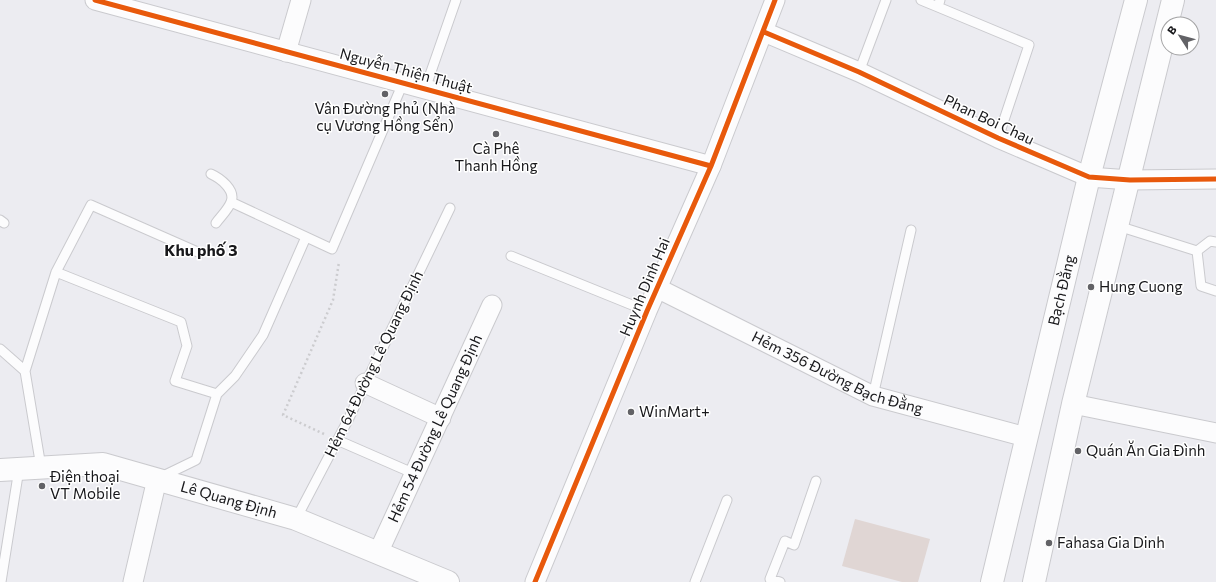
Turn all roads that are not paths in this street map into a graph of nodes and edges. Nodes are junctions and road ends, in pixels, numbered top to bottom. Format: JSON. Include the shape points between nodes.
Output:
{"nodes":[{"id":1,"x":95,"y":0,"type":"edge"},
{"id":2,"x":302,"y":0,"type":"edge"},
{"id":3,"x":456,"y":0,"type":"edge"},
{"id":4,"x":775,"y":0,"type":"edge"},
{"id":5,"x":886,"y":0,"type":"edge"},
{"id":6,"x":921,"y":0,"type":"edge"},
{"id":7,"x":1136,"y":0,"type":"edge"},
{"id":8,"x":1174,"y":0,"type":"edge"},
{"id":9,"x":939,"y":4,"type":"edge"},
{"id":10,"x":764,"y":32,"type":"junction"},
{"id":11,"x":286,"y":52,"type":"junction"},
{"id":12,"x":859,"y":72,"type":"junction"},
{"id":13,"x":403,"y":83,"type":"junction"},
{"id":14,"x":426,"y":88,"type":"junction"},
{"id":15,"x":998,"y":138,"type":"junction"},
{"id":16,"x":711,"y":166,"type":"junction"},
{"id":17,"x":211,"y":174,"type":"dead end"},
{"id":18,"x":1089,"y":177,"type":"junction"},
{"id":19,"x":1130,"y":180,"type":"junction"},
{"id":20,"x":1216,"y":180,"type":"edge"},
{"id":21,"x":231,"y":202,"type":"junction"},
{"id":22,"x":450,"y":208,"type":"dead end"},
{"id":23,"x":216,"y":223,"type":"dead end"},
{"id":24,"x":1118,"y":226,"type":"junction"},
{"id":25,"x":911,"y":230,"type":"dead end"},
{"id":26,"x":306,"y":236,"type":"junction"},
{"id":27,"x":1216,"y":242,"type":"edge"},
{"id":28,"x":1197,"y":251,"type":"junction"},
{"id":29,"x":200,"y":252,"type":"dead end"},
{"id":30,"x":511,"y":256,"type":"dead end"},
{"id":31,"x":56,"y":272,"type":"junction"},
{"id":32,"x":657,"y":288,"type":"junction"},
{"id":33,"x":1216,"y":291,"type":"edge"},
{"id":34,"x":492,"y":305,"type":"dead end"},
{"id":35,"x":647,"y":311,"type":"junction"},
{"id":36,"x":0,"y":349,"type":"edge"},
{"id":37,"x":25,"y":371,"type":"junction"},
{"id":38,"x":365,"y":383,"type":"junction"},
{"id":39,"x":217,"y":394,"type":"junction"},
{"id":40,"x":874,"y":396,"type":"junction"},
{"id":41,"x":1073,"y":404,"type":"junction"},
{"id":42,"x":441,"y":418,"type":"junction"},
{"id":43,"x":1216,"y":432,"type":"edge"},
{"id":44,"x":1026,"y":437,"type":"junction"},
{"id":45,"x":337,"y":440,"type":"junction"},
{"id":46,"x":41,"y":467,"type":"junction"},
{"id":47,"x":10,"y":469,"type":"edge"},
{"id":48,"x":415,"y":474,"type":"junction"},
{"id":49,"x":157,"y":479,"type":"junction"},
{"id":50,"x":816,"y":481,"type":"dead end"},
{"id":51,"x":727,"y":500,"type":"dead end"},
{"id":52,"x":296,"y":519,"type":"junction"},
{"id":53,"x":378,"y":553,"type":"junction"},
{"id":54,"x":1,"y":582,"type":"edge"},
{"id":55,"x":132,"y":582,"type":"edge"},
{"id":56,"x":448,"y":582,"type":"edge"},
{"id":57,"x":535,"y":582,"type":"edge"},
{"id":58,"x":695,"y":582,"type":"edge"},
{"id":59,"x":780,"y":582,"type":"edge"},
{"id":60,"x":992,"y":582,"type":"edge"},
{"id":61,"x":1034,"y":582,"type":"edge"}],
"edges":[{"from":1,"to":11,"type":"street","name":"Nguyễn Thiện Thuật"},
{"from":2,"to":11,"type":"street"},
{"from":3,"to":14,"type":"lane"},
{"from":4,"to":10,"type":"street","name":"Huynh Dinh Hai"},
{"from":5,"to":12,"type":"lane"},
{"from":6,"to":9,"type":"lane"},
{"from":7,"to":18,"type":"main road","name":"Bạch Đằng"},
{"from":8,"to":19,"type":"main road"},
{"from":9,"to":15,"type":"lane","via":[[1029,45]]},
{"from":10,"to":12,"type":"street","name":"Phan Boi Chau"},
{"from":10,"to":16,"type":"street","name":"Huynh Dinh Hai"},
{"from":11,"to":13,"type":"street","name":"Nguyễn Thiện Thuật"},
{"from":12,"to":15,"type":"street","name":"Phan Boi Chau"},
{"from":13,"to":14,"type":"street","name":"Nguyễn Thiện Thuật"},
{"from":13,"to":26,"type":"lane","via":[[332,249]]},
{"from":14,"to":16,"type":"street","name":"Nguyễn Thiện Thuật"},
{"from":15,"to":18,"type":"street","name":"Phan Boi Chau"},
{"from":16,"to":32,"type":"street","name":"Huynh Dinh Hai"},
{"from":17,"to":21,"type":"lane","via":[[221,179],[231,193]]},
{"from":18,"to":19,"type":"street","name":"Phan Boi Chau"},
{"from":18,"to":44,"type":"main road","name":"Bạch Đằng"},
{"from":19,"to":20,"type":"street","name":"Phan Boi Chau"},
{"from":19,"to":24,"type":"main road"},
{"from":21,"to":23,"type":"lane"},
{"from":21,"to":26,"type":"lane"},
{"from":22,"to":38,"type":"lane","name":"Hẻm 64 Đường Lê Quang Định"},
{"from":24,"to":28,"type":"lane"},
{"from":24,"to":41,"type":"main road"},
{"from":25,"to":40,"type":"lane"},
{"from":26,"to":39,"type":"lane","via":[[263,335],[235,376]]},
{"from":27,"to":28,"type":"lane","via":[[1210,241]]},
{"from":28,"to":33,"type":"lane","via":[[1201,286]]},
{"from":29,"to":31,"type":"lane","via":[[91,206]]},
{"from":30,"to":35,"type":"lane"},
{"from":31,"to":37,"type":"lane"},
{"from":31,"to":39,"type":"lane","via":[[181,322],[187,346],[175,381]]},
{"from":32,"to":35,"type":"street","name":"Huynh Dinh Hai"},
{"from":32,"to":40,"type":"street","name":"Hẻm 356 Đường Bạch Đằng"},
{"from":34,"to":42,"type":"street","name":"Hẻm 54 Đường Lê Quang Định"},
{"from":35,"to":57,"type":"street","name":"Huynh Dinh Hai"},
{"from":36,"to":37,"type":"lane"},
{"from":37,"to":46,"type":"lane"},
{"from":38,"to":42,"type":"street"},
{"from":38,"to":45,"type":"lane","name":"Hẻm 64 Đường Lê Quang Định"},
{"from":39,"to":49,"type":"lane","via":[[196,460]]},
{"from":40,"to":44,"type":"street","name":"Hẻm 356 Đường Bạch Đằng"},
{"from":41,"to":43,"type":"street"},
{"from":41,"to":61,"type":"main road"},
{"from":42,"to":48,"type":"street","name":"Hẻm 54 Đường Lê Quang Định"},
{"from":44,"to":60,"type":"main road","name":"Bạch Đằng"},
{"from":45,"to":48,"type":"lane"},
{"from":45,"to":52,"type":"lane","name":"Hẻm 64 Đường Lê Quang Định"},
{"from":46,"to":47,"type":"main road","name":"Lê Quang Định"},
{"from":46,"to":49,"type":"main road","name":"Lê Quang Định","via":[[103,464]]},
{"from":47,"to":54,"type":"lane"},
{"from":48,"to":53,"type":"street","name":"Hẻm 54 Đường Lê Quang Định"},
{"from":49,"to":52,"type":"main road","name":"Lê Quang Định"},
{"from":49,"to":55,"type":"street"},
{"from":50,"to":59,"type":"lane","via":[[794,545],[785,541],[770,579]]},
{"from":51,"to":58,"type":"lane"},
{"from":52,"to":53,"type":"main road","name":"Lê Quang Định"},
{"from":53,"to":56,"type":"main road","name":"Lê Quang Định"}]}
